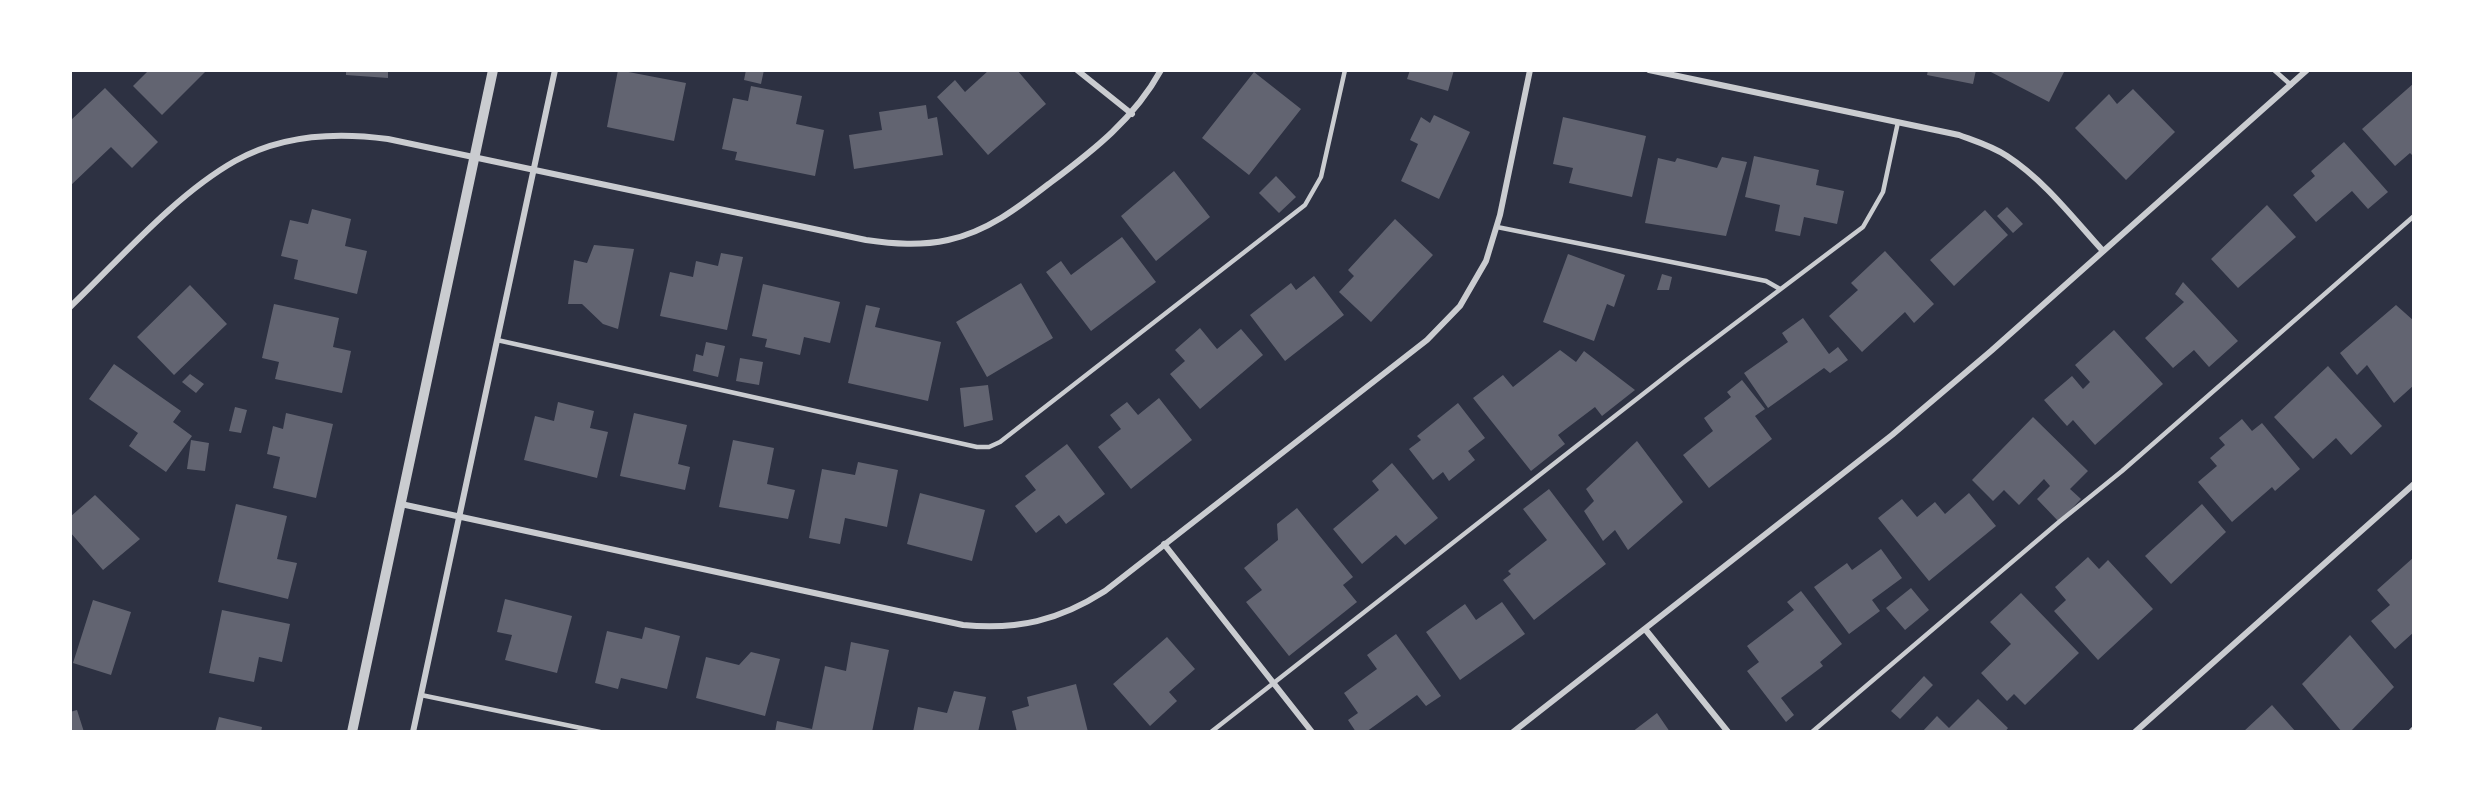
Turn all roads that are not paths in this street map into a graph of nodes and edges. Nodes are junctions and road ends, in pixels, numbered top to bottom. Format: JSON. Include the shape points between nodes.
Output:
{"nodes":[{"id":1,"x":493,"y":70,"type":"edge"},
{"id":2,"x":555,"y":70,"type":"edge"},
{"id":3,"x":1077,"y":70,"type":"edge"},
{"id":4,"x":1161,"y":70,"type":"edge"},
{"id":5,"x":1345,"y":70,"type":"edge"},
{"id":6,"x":1530,"y":70,"type":"edge"},
{"id":7,"x":1649,"y":70,"type":"edge"},
{"id":8,"x":2274,"y":70,"type":"edge"},
{"id":9,"x":2307,"y":70,"type":"edge"},
{"id":10,"x":2291,"y":86,"type":"junction"},
{"id":11,"x":1132,"y":114,"type":"junction"},
{"id":12,"x":1898,"y":122,"type":"junction"},
{"id":13,"x":475,"y":158,"type":"junction"},
{"id":14,"x":533,"y":170,"type":"junction"},
{"id":15,"x":2414,"y":216,"type":"edge"},
{"id":16,"x":1497,"y":226,"type":"junction"},
{"id":17,"x":2103,"y":251,"type":"junction"},
{"id":18,"x":1780,"y":289,"type":"junction"},
{"id":19,"x":70,"y":308,"type":"edge"},
{"id":20,"x":497,"y":340,"type":"junction"},
{"id":21,"x":2414,"y":484,"type":"edge"},
{"id":22,"x":400,"y":504,"type":"junction"},
{"id":23,"x":459,"y":516,"type":"junction"},
{"id":24,"x":1164,"y":544,"type":"junction"},
{"id":25,"x":1645,"y":628,"type":"junction"},
{"id":26,"x":1274,"y":683,"type":"junction"},
{"id":27,"x":421,"y":695,"type":"junction"},
{"id":28,"x":2414,"y":728,"type":"edge"},
{"id":29,"x":352,"y":732,"type":"edge"},
{"id":30,"x":413,"y":732,"type":"edge"},
{"id":31,"x":600,"y":732,"type":"edge"},
{"id":32,"x":1211,"y":732,"type":"edge"},
{"id":33,"x":1312,"y":732,"type":"edge"},
{"id":34,"x":1513,"y":732,"type":"edge"},
{"id":35,"x":1728,"y":732,"type":"edge"},
{"id":36,"x":1812,"y":732,"type":"edge"},
{"id":37,"x":2135,"y":732,"type":"edge"},
{"id":38,"x":2410,"y":732,"type":"edge"}],
"edges":[{"from":1,"to":13,"type":"street"},
{"from":2,"to":14,"type":"street"},
{"from":3,"to":11,"type":"street"},
{"from":4,"to":11,"type":"street"},
{"from":5,"to":20,"type":"lane","via":[[1322,177],[1305,205],[989,447]]},
{"from":6,"to":16,"type":"street"},
{"from":7,"to":12,"type":"street"},
{"from":8,"to":10,"type":"lane"},
{"from":9,"to":10,"type":"street"},
{"from":10,"to":17,"type":"street"},
{"from":11,"to":14,"type":"street","via":[[1098,146],[1000,219],[950,240],[924,244],[866,240]]},
{"from":12,"to":17,"type":"street","via":[[1959,135],[2006,155],[2044,187]]},
{"from":12,"to":18,"type":"lane","via":[[1882,192],[1863,227]]},
{"from":13,"to":14,"type":"street"},
{"from":13,"to":19,"type":"street","via":[[359,135],[328,135],[271,146],[237,160],[204,181]]},
{"from":13,"to":22,"type":"street"},
{"from":14,"to":20,"type":"street"},
{"from":15,"to":36,"type":"lane","via":[[2122,471]]},
{"from":16,"to":18,"type":"lane","via":[[1766,281]]},
{"from":16,"to":24,"type":"street","via":[[1474,284],[1444,324]]},
{"from":17,"to":25,"type":"street","via":[[1892,435]]},
{"from":18,"to":26,"type":"lane"},
{"from":20,"to":23,"type":"street"},
{"from":21,"to":37,"type":"street"},
{"from":22,"to":23,"type":"street"},
{"from":22,"to":29,"type":"street"},
{"from":23,"to":24,"type":"street","via":[[990,627],[1041,621],[1085,603]]},
{"from":23,"to":27,"type":"street"},
{"from":24,"to":26,"type":"street"},
{"from":25,"to":34,"type":"street"},
{"from":25,"to":35,"type":"street"},
{"from":26,"to":32,"type":"lane"},
{"from":26,"to":33,"type":"street"},
{"from":27,"to":30,"type":"street"},
{"from":27,"to":31,"type":"lane"},
{"from":28,"to":38,"type":"lane"}]}
